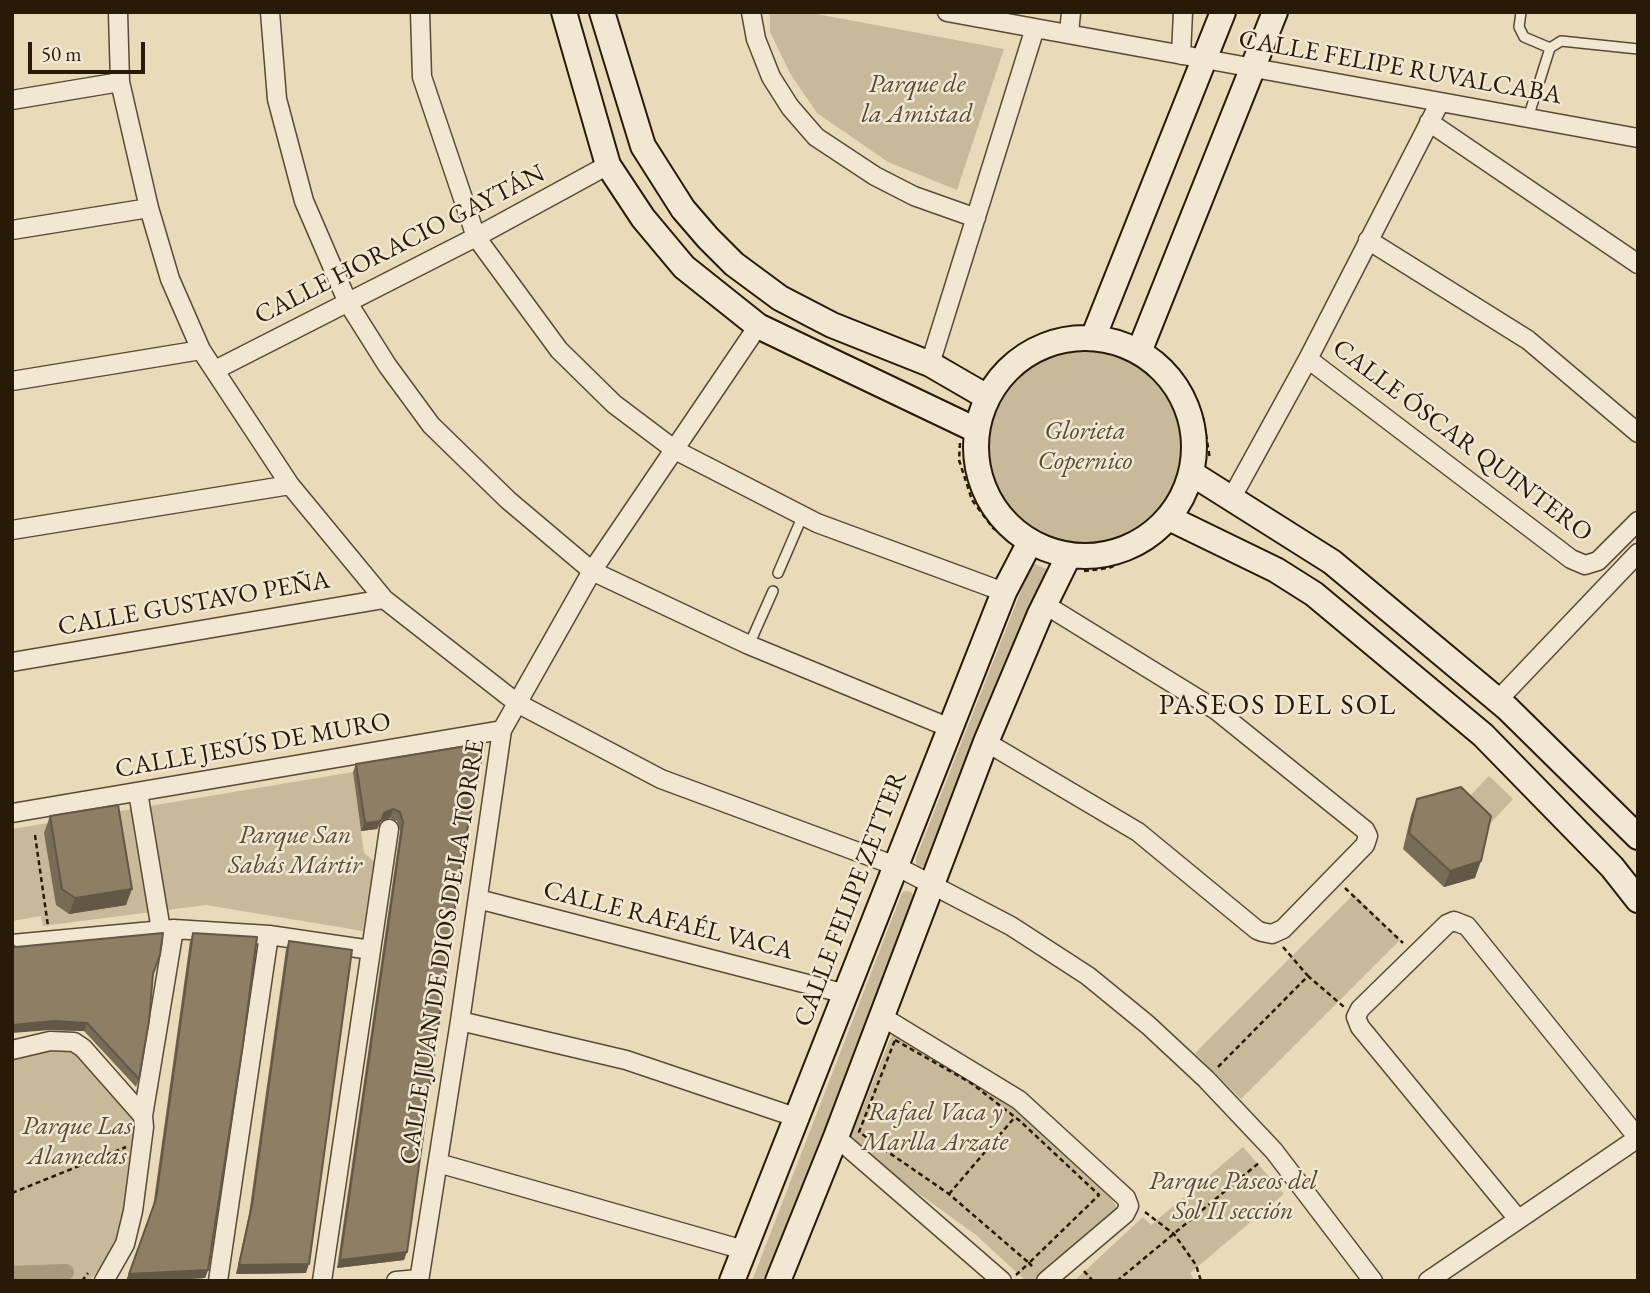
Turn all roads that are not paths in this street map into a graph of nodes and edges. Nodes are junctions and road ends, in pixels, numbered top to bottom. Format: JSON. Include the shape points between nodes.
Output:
{"nodes":[{"id":1,"x":118,"y":12,"type":"edge"},
{"id":2,"x":270,"y":12,"type":"edge"},
{"id":3,"x":420,"y":12,"type":"edge"},
{"id":4,"x":564,"y":12,"type":"edge"},
{"id":5,"x":602,"y":12,"type":"edge"},
{"id":6,"x":751,"y":12,"type":"edge"},
{"id":7,"x":949,"y":12,"type":"edge"},
{"id":8,"x":1071,"y":12,"type":"edge"},
{"id":9,"x":1183,"y":12,"type":"edge"},
{"id":10,"x":1223,"y":12,"type":"edge"},
{"id":11,"x":1275,"y":12,"type":"edge"},
{"id":12,"x":1521,"y":12,"type":"edge"},
{"id":13,"x":1012,"y":18,"type":"edge"},
{"id":14,"x":1035,"y":28,"type":"junction"},
{"id":15,"x":1069,"y":34,"type":"junction"},
{"id":16,"x":1550,"y":48,"type":"junction"},
{"id":17,"x":1638,"y":49,"type":"edge"},
{"id":18,"x":1181,"y":55,"type":"junction"},
{"id":19,"x":1205,"y":59,"type":"junction"},
{"id":20,"x":1253,"y":68,"type":"junction"},
{"id":21,"x":120,"y":82,"type":"junction"},
{"id":22,"x":12,"y":100,"type":"edge"},
{"id":23,"x":1440,"y":102,"type":"junction"},
{"id":24,"x":1528,"y":118,"type":"junction"},
{"id":25,"x":1429,"y":122,"type":"junction"},
{"id":26,"x":1638,"y":138,"type":"edge"},
{"id":27,"x":608,"y":165,"type":"junction"},
{"id":28,"x":149,"y":208,"type":"junction"},
{"id":29,"x":976,"y":218,"type":"junction"},
{"id":30,"x":12,"y":230,"type":"edge"},
{"id":31,"x":476,"y":237,"type":"junction"},
{"id":32,"x":1368,"y":240,"type":"junction"},
{"id":33,"x":1638,"y":264,"type":"edge"},
{"id":34,"x":348,"y":303,"type":"junction"},
{"id":35,"x":758,"y":326,"type":"junction"},
{"id":36,"x":1095,"y":333,"type":"junction"},
{"id":37,"x":1140,"y":349,"type":"junction"},
{"id":38,"x":201,"y":350,"type":"junction"},
{"id":39,"x":1308,"y":359,"type":"junction"},
{"id":40,"x":930,"y":364,"type":"junction"},
{"id":41,"x":215,"y":370,"type":"junction"},
{"id":42,"x":12,"y":381,"type":"edge"},
{"id":43,"x":989,"y":386,"type":"junction"},
{"id":44,"x":1638,"y":433,"type":"edge"},
{"id":45,"x":968,"y":434,"type":"junction"},
{"id":46,"x":675,"y":450,"type":"junction"},
{"id":47,"x":1198,"y":477,"type":"junction"},
{"id":48,"x":290,"y":485,"type":"junction"},
{"id":49,"x":1231,"y":499,"type":"junction"},
{"id":50,"x":803,"y":515,"type":"junction"},
{"id":51,"x":1173,"y":520,"type":"junction"},
{"id":52,"x":1638,"y":521,"type":"edge"},
{"id":53,"x":12,"y":530,"type":"edge"},
{"id":54,"x":1028,"y":546,"type":"junction"},
{"id":55,"x":1638,"y":553,"type":"edge"},
{"id":56,"x":1066,"y":561,"type":"junction"},
{"id":57,"x":1586,"y":565,"type":"junction"},
{"id":58,"x":592,"y":571,"type":"junction"},
{"id":59,"x":778,"y":573,"type":"dead end"},
{"id":60,"x":773,"y":591,"type":"dead end"},
{"id":61,"x":1004,"y":592,"type":"junction"},
{"id":62,"x":1595,"y":596,"type":"junction"},
{"id":63,"x":384,"y":599,"type":"junction"},
{"id":64,"x":1044,"y":604,"type":"junction"},
{"id":65,"x":749,"y":645,"type":"junction"},
{"id":66,"x":12,"y":662,"type":"edge"},
{"id":67,"x":517,"y":703,"type":"junction"},
{"id":68,"x":1503,"y":704,"type":"junction"},
{"id":69,"x":950,"y":728,"type":"junction"},
{"id":70,"x":502,"y":730,"type":"junction"},
{"id":71,"x":1483,"y":735,"type":"junction"},
{"id":72,"x":986,"y":742,"type":"junction"},
{"id":73,"x":138,"y":792,"type":"junction"},
{"id":74,"x":12,"y":813,"type":"edge"},
{"id":75,"x":389,"y":829,"type":"dead end"},
{"id":76,"x":1638,"y":836,"type":"edge"},
{"id":77,"x":896,"y":866,"type":"junction"},
{"id":78,"x":933,"y":884,"type":"junction"},
{"id":79,"x":478,"y":899,"type":"junction"},
{"id":80,"x":1638,"y":900,"type":"edge"},
{"id":81,"x":168,"y":929,"type":"junction"},
{"id":82,"x":269,"y":935,"type":"junction"},
{"id":83,"x":12,"y":944,"type":"edge"},
{"id":84,"x":371,"y":950,"type":"junction"},
{"id":85,"x":846,"y":994,"type":"junction"},
{"id":86,"x":881,"y":1016,"type":"junction"},
{"id":87,"x":460,"y":1021,"type":"junction"},
{"id":88,"x":12,"y":1050,"type":"edge"},
{"id":89,"x":143,"y":1116,"type":"junction"},
{"id":90,"x":798,"y":1118,"type":"junction"},
{"id":91,"x":836,"y":1137,"type":"junction"},
{"id":92,"x":1638,"y":1138,"type":"edge"},
{"id":93,"x":438,"y":1163,"type":"junction"},
{"id":94,"x":1518,"y":1219,"type":"junction"},
{"id":95,"x":744,"y":1250,"type":"junction"},
{"id":96,"x":97,"y":1276,"type":"edge"},
{"id":97,"x":781,"y":1279,"type":"edge"},
{"id":98,"x":419,"y":1280,"type":"edge"},
{"id":99,"x":1046,"y":1280,"type":"edge"},
{"id":100,"x":218,"y":1281,"type":"edge"},
{"id":101,"x":322,"y":1281,"type":"edge"},
{"id":102,"x":396,"y":1281,"type":"edge"},
{"id":103,"x":733,"y":1281,"type":"edge"},
{"id":104,"x":1002,"y":1281,"type":"edge"},
{"id":105,"x":1373,"y":1281,"type":"edge"},
{"id":106,"x":1428,"y":1281,"type":"edge"}],
"edges":[{"from":1,"to":21,"type":"street"},
{"from":2,"to":34,"type":"street","via":[[277,99],[301,189]]},
{"from":3,"to":31,"type":"street","via":[[422,77]]},
{"from":4,"to":27,"type":"main road"},
{"from":5,"to":40,"type":"main road","via":[[643,146],[708,239],[780,298],[832,325]]},
{"from":6,"to":29,"type":"street","via":[[771,77],[816,137],[914,196]]},
{"from":7,"to":13,"type":"street","name":"CALLE FELIPE RUVALCABA"},
{"from":8,"to":15,"type":"street"},
{"from":9,"to":18,"type":"street"},
{"from":10,"to":19,"type":"main road"},
{"from":11,"to":20,"type":"main road"},
{"from":12,"to":16,"type":"lane","via":[[1519,27],[1524,37]]},
{"from":13,"to":14,"type":"street","name":"CALLE FELIPE RUVALCABA"},
{"from":14,"to":15,"type":"street","name":"CALLE FELIPE RUVALCABA"},
{"from":14,"to":29,"type":"street"},
{"from":15,"to":18,"type":"street","name":"CALLE FELIPE RUVALCABA"},
{"from":16,"to":17,"type":"lane","via":[[1561,41]]},
{"from":16,"to":24,"type":"lane"},
{"from":18,"to":19,"type":"street","name":"CALLE FELIPE RUVALCABA"},
{"from":19,"to":20,"type":"street","name":"CALLE FELIPE RUVALCABA"},
{"from":19,"to":36,"type":"main road"},
{"from":20,"to":23,"type":"street","name":"CALLE FELIPE RUVALCABA"},
{"from":20,"to":37,"type":"main road"},
{"from":21,"to":22,"type":"street"},
{"from":21,"to":28,"type":"street"},
{"from":23,"to":24,"type":"street","name":"CALLE FELIPE RUVALCABA"},
{"from":23,"to":25,"type":"street"},
{"from":24,"to":26,"type":"street","name":"CALLE FELIPE RUVALCABA"},
{"from":25,"to":32,"type":"street"},
{"from":25,"to":33,"type":"street"},
{"from":27,"to":31,"type":"street","name":"CALLE HORACIO GAYTÁN"},
{"from":27,"to":35,"type":"main road","via":[[643,218],[684,267]]},
{"from":28,"to":30,"type":"street"},
{"from":28,"to":38,"type":"street","via":[[170,279]]},
{"from":29,"to":40,"type":"street"},
{"from":31,"to":34,"type":"street","name":"CALLE HORACIO GAYTÁN"},
{"from":31,"to":46,"type":"street","via":[[559,350],[614,404]]},
{"from":32,"to":39,"type":"street"},
{"from":32,"to":44,"type":"street","via":[[1528,340]]},
{"from":34,"to":41,"type":"street","name":"CALLE HORACIO GAYTÁN"},
{"from":34,"to":58,"type":"street","via":[[431,425],[508,500]]},
{"from":35,"to":45,"type":"main road"},
{"from":35,"to":46,"type":"street","name":"CALLE JUAN DE DIOS DE LA TORRE"},
{"from":36,"to":37,"type":"main road"},
{"from":36,"to":43,"type":"main road","via":[[1031,352]]},
{"from":37,"to":47,"type":"main road","via":[[1173,382],[1185,402]]},
{"from":38,"to":41,"type":"street"},
{"from":38,"to":42,"type":"street"},
{"from":39,"to":49,"type":"street"},
{"from":39,"to":57,"type":"street","name":"CALLE ÓSCAR QUINTERO","via":[[1572,559]]},
{"from":40,"to":43,"type":"main road"},
{"from":41,"to":48,"type":"street"},
{"from":43,"to":45,"type":"main road"},
{"from":45,"to":54,"type":"main road","via":[[992,506]]},
{"from":46,"to":50,"type":"street"},
{"from":46,"to":58,"type":"street","name":"CALLE JUAN DE DIOS DE LA TORRE"},
{"from":47,"to":49,"type":"main road"},
{"from":47,"to":51,"type":"main road","via":[[1184,494]]},
{"from":48,"to":53,"type":"street"},
{"from":48,"to":63,"type":"street"},
{"from":49,"to":68,"type":"main road","via":[[1332,562]]},
{"from":50,"to":59,"type":"lane"},
{"from":50,"to":61,"type":"street"},
{"from":51,"to":56,"type":"main road","via":[[1134,545]]},
{"from":51,"to":71,"type":"main road","via":[[1304,587]]},
{"from":52,"to":57,"type":"street","via":[[1598,561]]},
{"from":54,"to":56,"type":"main road","via":[[1049,550]]},
{"from":54,"to":61,"type":"main road","name":"CALLE FELIPE ZETTER"},
{"from":55,"to":62,"type":"street"},
{"from":56,"to":64,"type":"main road"},
{"from":57,"to":62,"type":"street"},
{"from":58,"to":65,"type":"street"},
{"from":58,"to":67,"type":"street","name":"CALLE JUAN DE DIOS DE LA TORRE"},
{"from":60,"to":65,"type":"lane"},
{"from":61,"to":69,"type":"main road","name":"CALLE FELIPE ZETTER"},
{"from":62,"to":68,"type":"street"},
{"from":63,"to":66,"type":"street","name":"CALLE GUSTAVO PEÑA"},
{"from":63,"to":67,"type":"street"},
{"from":64,"to":72,"type":"main road"},
{"from":64,"to":72,"type":"street","via":[[1216,710],[1365,830],[1365,845],[1283,929],[1272,934],[1257,930],[1138,832]]},
{"from":65,"to":69,"type":"street"},
{"from":67,"to":70,"type":"street","name":"CALLE JUAN DE DIOS DE LA TORRE"},
{"from":67,"to":77,"type":"street","via":[[661,779]]},
{"from":68,"to":71,"type":"main road"},
{"from":68,"to":76,"type":"main road"},
{"from":69,"to":77,"type":"main road","name":"CALLE FELIPE ZETTER"},
{"from":70,"to":73,"type":"street","name":"CALLE JESÚS DE MURO"},
{"from":70,"to":79,"type":"street","name":"CALLE JUAN DE DIOS DE LA TORRE"},
{"from":71,"to":80,"type":"main road","via":[[1612,867]]},
{"from":72,"to":78,"type":"main road"},
{"from":73,"to":74,"type":"street","name":"CALLE JESÚS DE MURO"},
{"from":73,"to":81,"type":"street"},
{"from":75,"to":84,"type":"street"},
{"from":77,"to":78,"type":"street"},
{"from":77,"to":85,"type":"main road","name":"CALLE FELIPE ZETTER"},
{"from":78,"to":86,"type":"main road"},
{"from":78,"to":105,"type":"street","via":[[1088,976],[1148,1025],[1274,1151]]},
{"from":79,"to":85,"type":"street","name":"CALLE RAFAÉL VACA"},
{"from":79,"to":87,"type":"street","name":"CALLE JUAN DE DIOS DE LA TORRE"},
{"from":81,"to":82,"type":"street"},
{"from":81,"to":83,"type":"street"},
{"from":81,"to":89,"type":"street"},
{"from":82,"to":84,"type":"street"},
{"from":82,"to":100,"type":"street"},
{"from":84,"to":101,"type":"street"},
{"from":85,"to":90,"type":"main road","name":"CALLE FELIPE ZETTER"},
{"from":86,"to":91,"type":"main road"},
{"from":86,"to":99,"type":"street","via":[[1019,1100],[1126,1198],[1125,1214]]},
{"from":87,"to":90,"type":"street","via":[[626,1060]]},
{"from":87,"to":93,"type":"street","name":"CALLE JUAN DE DIOS DE LA TORRE"},
{"from":88,"to":89,"type":"street","via":[[43,1042],[74,1042]]},
{"from":89,"to":96,"type":"street","via":[[125,1244]]},
{"from":90,"to":95,"type":"main road","name":"CALLE FELIPE ZETTER"},
{"from":91,"to":97,"type":"main road"},
{"from":91,"to":104,"type":"street"},
{"from":92,"to":94,"type":"street"},
{"from":92,"to":94,"type":"street","via":[[1467,926],[1454,921],[1441,927],[1356,1017]]},
{"from":93,"to":95,"type":"street"},
{"from":93,"to":98,"type":"street","name":"CALLE JUAN DE DIOS DE LA TORRE"},
{"from":94,"to":106,"type":"street"},
{"from":95,"to":103,"type":"main road","name":"CALLE FELIPE ZETTER"},
{"from":98,"to":102,"type":"street"}]}
